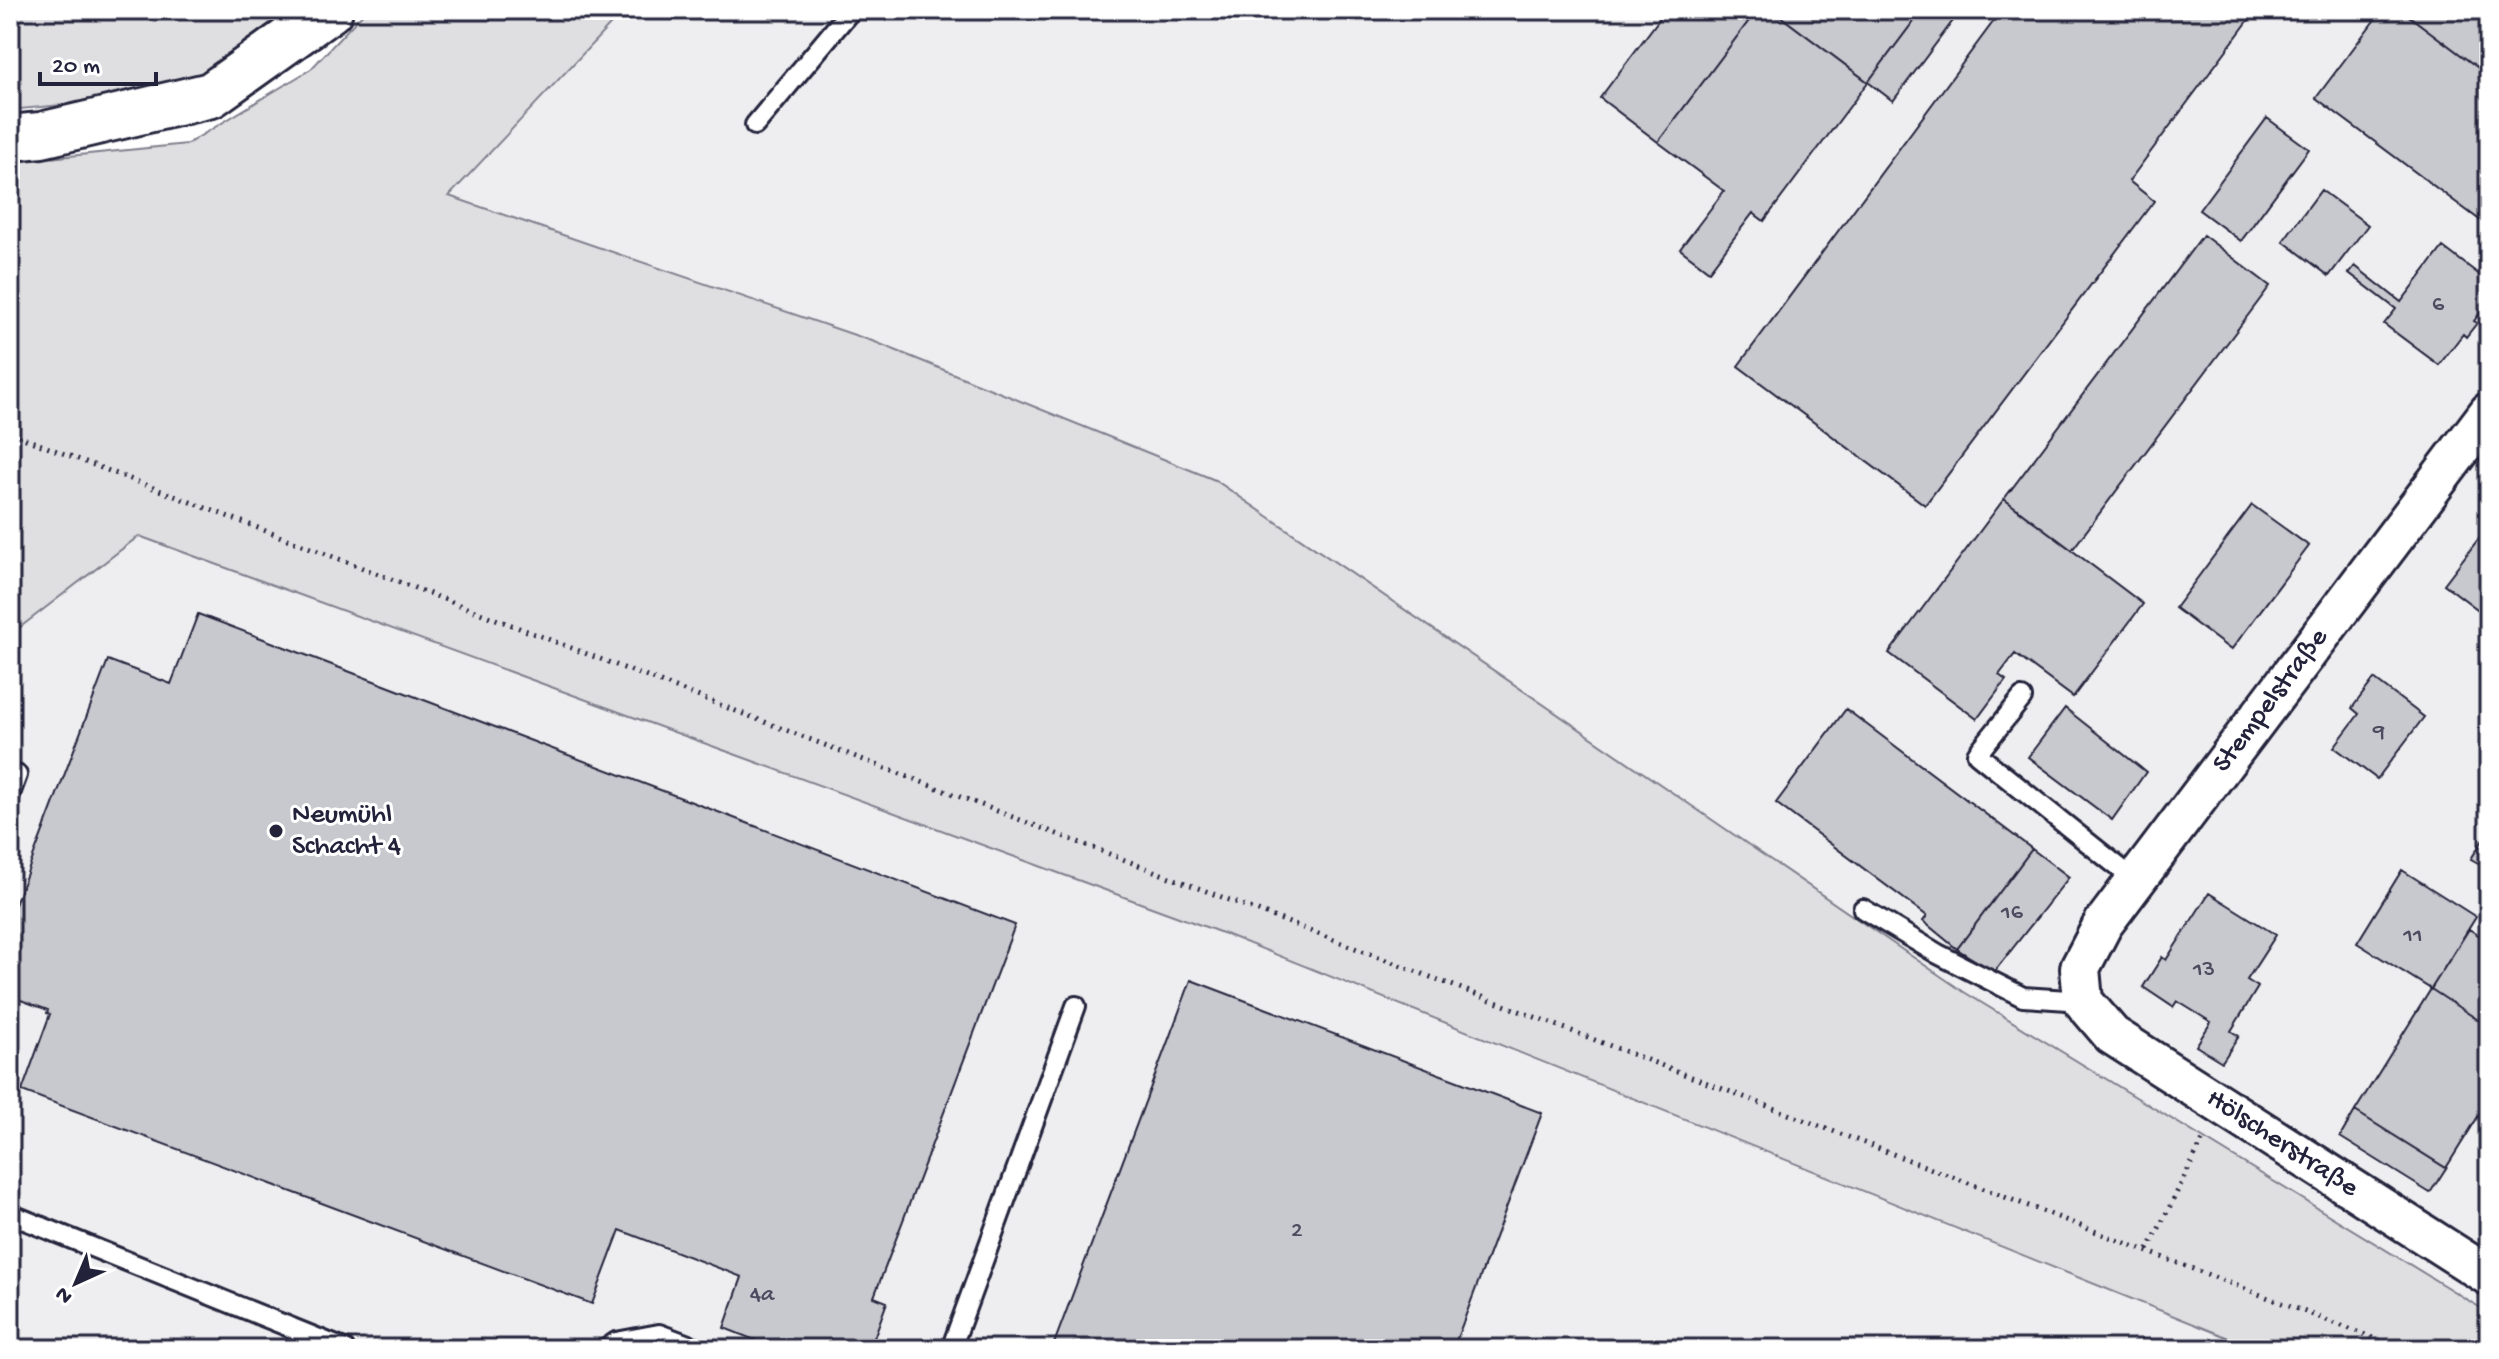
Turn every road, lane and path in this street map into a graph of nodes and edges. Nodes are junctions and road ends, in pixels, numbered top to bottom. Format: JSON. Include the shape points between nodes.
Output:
{"nodes":[{"id":1,"x":330,"y":10,"type":"edge"},
{"id":2,"x":851,"y":10,"type":"edge"},
{"id":3,"x":755,"y":125,"type":"dead end"},
{"id":4,"x":10,"y":138,"type":"edge"},
{"id":5,"x":2489,"y":412,"type":"edge"},
{"id":6,"x":10,"y":433,"type":"edge"},
{"id":7,"x":2022,"y":698,"type":"dead end"},
{"id":8,"x":17,"y":775,"type":"dead end"},
{"id":9,"x":10,"y":794,"type":"edge"},
{"id":10,"x":2136,"y":881,"type":"junction"},
{"id":11,"x":1863,"y":909,"type":"dead end"},
{"id":12,"x":2083,"y":1001,"type":"junction"},
{"id":13,"x":1076,"y":1006,"type":"dead end"},
{"id":14,"x":2220,"y":1105,"type":"junction"},
{"id":15,"x":10,"y":1214,"type":"edge"},
{"id":16,"x":2148,"y":1250,"type":"junction"},
{"id":17,"x":2489,"y":1276,"type":"edge"},
{"id":18,"x":344,"y":1349,"type":"edge"},
{"id":19,"x":606,"y":1349,"type":"edge"},
{"id":20,"x":699,"y":1349,"type":"edge"},
{"id":21,"x":951,"y":1349,"type":"edge"},
{"id":22,"x":2402,"y":1349,"type":"edge"}],
"edges":[{"from":1,"to":4,"type":"street","via":[[211,95]]},
{"from":2,"to":3,"type":"lane"},
{"from":5,"to":10,"type":"street","name":"Stempelstraße"},
{"from":6,"to":16,"type":"path"},
{"from":7,"to":10,"type":"lane","via":[[1977,754]]},
{"from":8,"to":9,"type":"lane"},
{"from":10,"to":12,"type":"street","name":"Stempelstraße","via":[[2103,924],[2080,968]]},
{"from":11,"to":12,"type":"lane","via":[[2023,997]]},
{"from":12,"to":14,"type":"street","name":"Hölscherstraße","via":[[2112,1035]]},
{"from":13,"to":21,"type":"lane"},
{"from":14,"to":16,"type":"path"},
{"from":14,"to":17,"type":"street","name":"Hölscherstraße"},
{"from":15,"to":18,"type":"lane"},
{"from":16,"to":22,"type":"path"},
{"from":19,"to":20,"type":"lane","via":[[616,1342],[659,1334]]}]}
